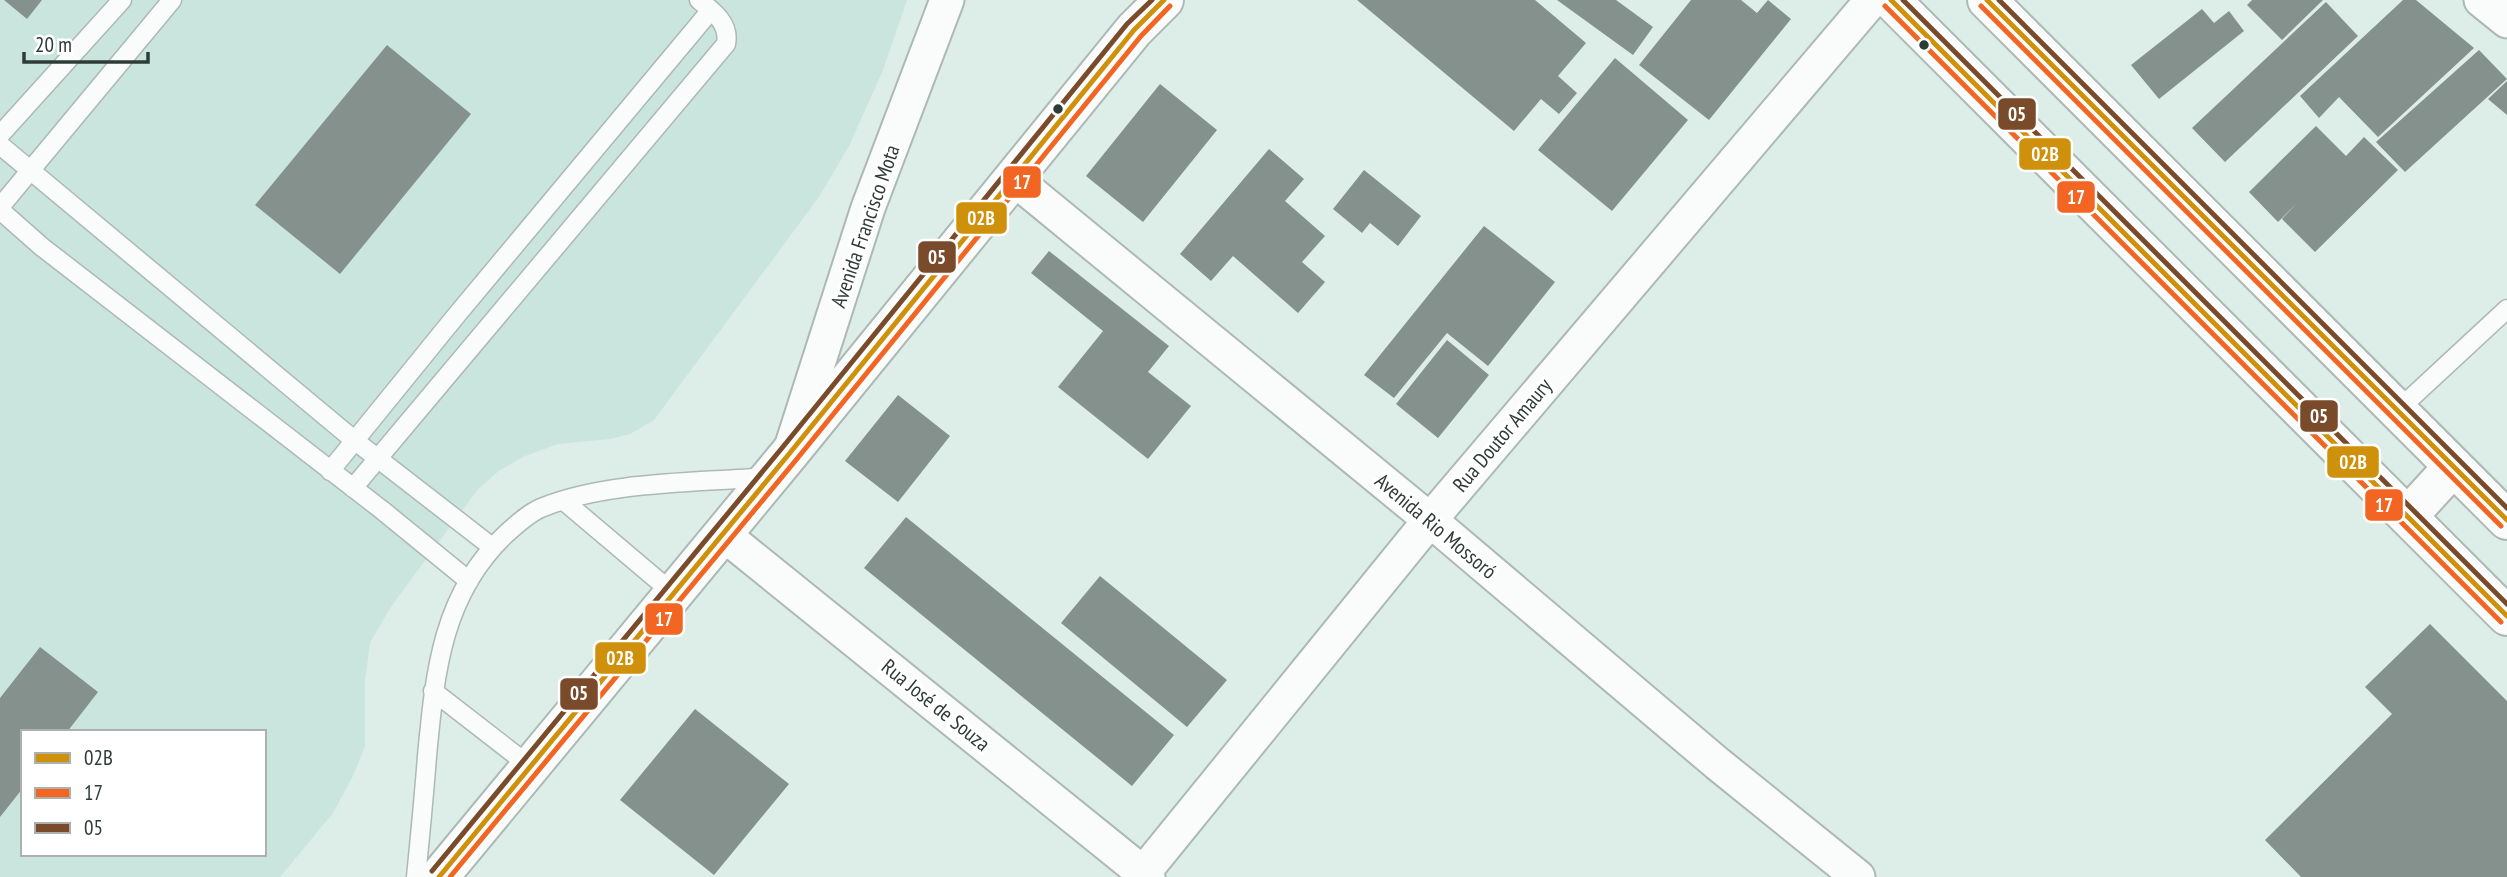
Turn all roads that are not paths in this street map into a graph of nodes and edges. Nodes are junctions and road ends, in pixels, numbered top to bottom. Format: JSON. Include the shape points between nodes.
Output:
{"nodes":[{"id":1,"x":122,"y":0,"type":"edge"},
{"id":2,"x":172,"y":0,"type":"edge"},
{"id":3,"x":947,"y":0,"type":"edge"},
{"id":4,"x":1164,"y":0,"type":"edge"},
{"id":5,"x":1872,"y":0,"type":"edge"},
{"id":6,"x":1891,"y":0,"type":"edge"},
{"id":7,"x":1987,"y":0,"type":"edge"},
{"id":8,"x":2481,"y":0,"type":"edge"},
{"id":9,"x":705,"y":5,"type":"edge"},
{"id":10,"x":1143,"y":15,"type":"edge"},
{"id":11,"x":2507,"y":21,"type":"edge"},
{"id":12,"x":0,"y":135,"type":"edge"},
{"id":13,"x":0,"y":145,"type":"edge"},
{"id":14,"x":31,"y":168,"type":"junction"},
{"id":15,"x":1013,"y":178,"type":"junction"},
{"id":16,"x":0,"y":209,"type":"edge"},
{"id":17,"x":2507,"y":309,"type":"edge"},
{"id":18,"x":455,"y":317,"type":"junction"},
{"id":19,"x":478,"y":338,"type":"junction"},
{"id":20,"x":2398,"y":410,"type":"junction"},
{"id":21,"x":354,"y":440,"type":"junction"},
{"id":22,"x":377,"y":457,"type":"junction"},
{"id":23,"x":780,"y":465,"type":"junction"},
{"id":24,"x":2453,"y":467,"type":"junction"},
{"id":25,"x":330,"y":471,"type":"junction"},
{"id":26,"x":353,"y":488,"type":"junction"},
{"id":27,"x":564,"y":501,"type":"junction"},
{"id":28,"x":2408,"y":516,"type":"junction"},
{"id":29,"x":1430,"y":520,"type":"junction"},
{"id":30,"x":2507,"y":520,"type":"edge"},
{"id":31,"x":723,"y":534,"type":"junction"},
{"id":32,"x":492,"y":547,"type":"junction"},
{"id":33,"x":468,"y":581,"type":"junction"},
{"id":34,"x":674,"y":594,"type":"junction"},
{"id":35,"x":2507,"y":616,"type":"edge"},
{"id":36,"x":433,"y":691,"type":"junction"},
{"id":37,"x":531,"y":767,"type":"junction"},
{"id":38,"x":1144,"y":876,"type":"edge"},
{"id":39,"x":416,"y":877,"type":"edge"},
{"id":40,"x":439,"y":877,"type":"edge"},
{"id":41,"x":1858,"y":877,"type":"edge"}],
"edges":[{"from":1,"to":12,"type":"lane"},
{"from":2,"to":14,"type":"lane"},
{"from":3,"to":23,"type":"street","name":"Avenida Francisco Mota","via":[[868,208]]},
{"from":4,"to":10,"type":"main road","name":"Avenida Francisco Mota"},
{"from":5,"to":29,"type":"street","name":"Rua Doutor Amaury"},
{"from":6,"to":28,"type":"main road"},
{"from":7,"to":20,"type":"main road"},
{"from":8,"to":11,"type":"street"},
{"from":9,"to":18,"type":"lane"},
{"from":9,"to":19,"type":"lane","via":[[723,23],[726,44]]},
{"from":10,"to":15,"type":"main road","name":"Avenida Francisco Mota"},
{"from":13,"to":14,"type":"lane"},
{"from":14,"to":16,"type":"lane"},
{"from":14,"to":21,"type":"lane"},
{"from":15,"to":23,"type":"main road","name":"Avenida Francisco Mota"},
{"from":15,"to":29,"type":"street","name":"Avenida Rio Mossoró"},
{"from":16,"to":25,"type":"lane","via":[[42,247]]},
{"from":17,"to":20,"type":"lane"},
{"from":18,"to":19,"type":"lane"},
{"from":18,"to":21,"type":"lane"},
{"from":19,"to":22,"type":"lane"},
{"from":20,"to":24,"type":"main road"},
{"from":21,"to":22,"type":"lane"},
{"from":21,"to":25,"type":"lane"},
{"from":22,"to":26,"type":"lane"},
{"from":22,"to":32,"type":"lane"},
{"from":23,"to":27,"type":"lane"},
{"from":23,"to":31,"type":"main road","name":"Avenida Francisco Mota"},
{"from":24,"to":28,"type":"main road"},
{"from":24,"to":30,"type":"main road"},
{"from":25,"to":26,"type":"lane"},
{"from":26,"to":33,"type":"lane"},
{"from":27,"to":32,"type":"lane","via":[[539,508]]},
{"from":27,"to":34,"type":"lane"},
{"from":28,"to":35,"type":"main road"},
{"from":29,"to":38,"type":"street","name":"Rua Doutor Amaury"},
{"from":29,"to":41,"type":"street","name":"Avenida Rio Mossoró"},
{"from":31,"to":34,"type":"main road","name":"Avenida Francisco Mota"},
{"from":31,"to":38,"type":"street","name":"Rua José de Souza"},
{"from":32,"to":33,"type":"lane"},
{"from":33,"to":36,"type":"lane","via":[[445,633]]},
{"from":34,"to":37,"type":"main road","name":"Avenida Francisco Mota"},
{"from":36,"to":37,"type":"lane"},
{"from":36,"to":39,"type":"lane"},
{"from":37,"to":40,"type":"main road","name":"Avenida Francisco Mota"}]}
